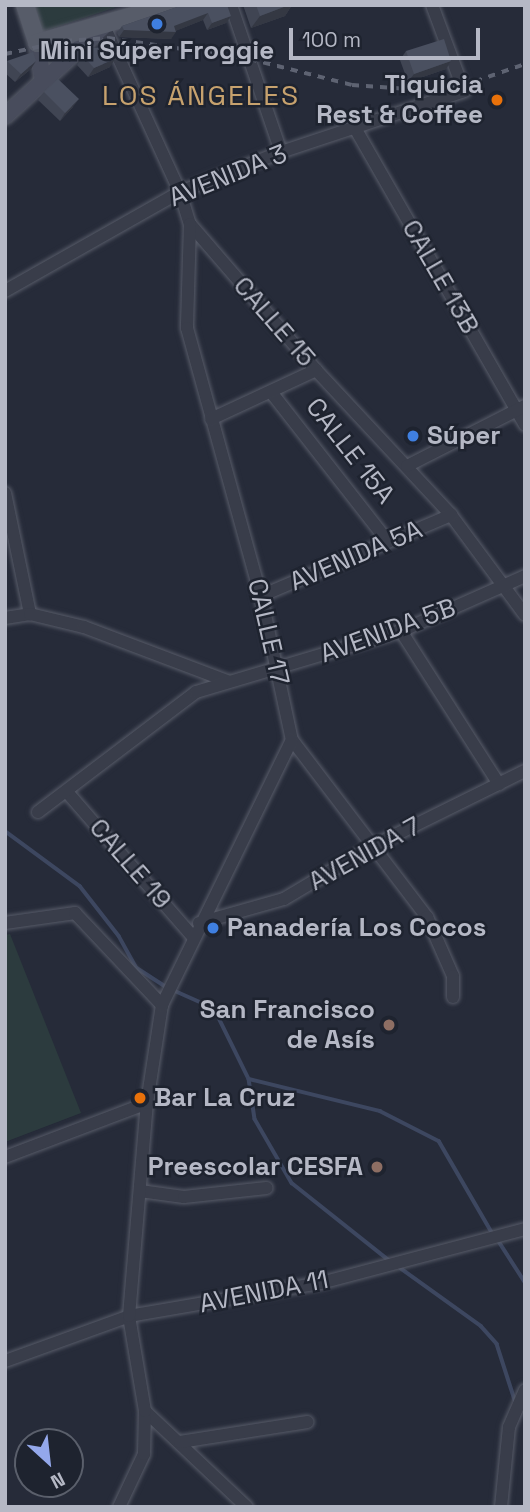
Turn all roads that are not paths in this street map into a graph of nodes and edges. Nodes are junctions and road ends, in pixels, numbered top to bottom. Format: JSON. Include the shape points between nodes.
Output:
{"nodes":[{"id":1,"x":25,"y":5,"type":"edge"},
{"id":2,"x":171,"y":5,"type":"edge"},
{"id":3,"x":232,"y":5,"type":"edge"},
{"id":4,"x":432,"y":5,"type":"edge"},
{"id":5,"x":104,"y":26,"type":"junction"},
{"id":6,"x":37,"y":43,"type":"junction"},
{"id":7,"x":43,"y":80,"type":"junction"},
{"id":8,"x":5,"y":116,"type":"edge"},
{"id":9,"x":355,"y":128,"type":"junction"},
{"id":10,"x":281,"y":152,"type":"junction"},
{"id":11,"x":180,"y":192,"type":"junction"},
{"id":12,"x":190,"y":224,"type":"junction"},
{"id":13,"x":212,"y":250,"type":"junction"},
{"id":14,"x":189,"y":257,"type":"junction"},
{"id":15,"x":5,"y":291,"type":"edge"},
{"id":16,"x":316,"y":370,"type":"junction"},
{"id":17,"x":271,"y":392,"type":"junction"},
{"id":18,"x":520,"y":408,"type":"edge"},
{"id":19,"x":211,"y":419,"type":"junction"},
{"id":20,"x":525,"y":425,"type":"edge"},
{"id":21,"x":407,"y":466,"type":"junction"},
{"id":22,"x":5,"y":493,"type":"edge"},
{"id":23,"x":451,"y":515,"type":"junction"},
{"id":24,"x":387,"y":542,"type":"junction"},
{"id":25,"x":525,"y":576,"type":"edge"},
{"id":26,"x":505,"y":586,"type":"junction"},
{"id":27,"x":261,"y":596,"type":"junction"},
{"id":28,"x":30,"y":614,"type":"junction"},
{"id":29,"x":525,"y":615,"type":"edge"},
{"id":30,"x":5,"y":618,"type":"edge"},
{"id":31,"x":401,"y":631,"type":"junction"},
{"id":32,"x":278,"y":670,"type":"junction"},
{"id":33,"x":227,"y":681,"type":"junction"},
{"id":34,"x":292,"y":740,"type":"junction"},
{"id":35,"x":525,"y":771,"type":"edge"},
{"id":36,"x":499,"y":784,"type":"junction"},
{"id":37,"x":67,"y":792,"type":"junction"},
{"id":38,"x":38,"y":812,"type":"dead end"},
{"id":39,"x":373,"y":846,"type":"junction"},
{"id":40,"x":5,"y":923,"type":"edge"},
{"id":41,"x":199,"y":923,"type":"junction"},
{"id":42,"x":193,"y":937,"type":"junction"},
{"id":43,"x":453,"y":997,"type":"dead end"},
{"id":44,"x":162,"y":1005,"type":"junction"},
{"id":45,"x":147,"y":1103,"type":"junction"},
{"id":46,"x":5,"y":1157,"type":"edge"},
{"id":47,"x":267,"y":1188,"type":"dead end"},
{"id":48,"x":140,"y":1191,"type":"junction"},
{"id":49,"x":525,"y":1229,"type":"edge"},
{"id":50,"x":129,"y":1316,"type":"junction"},
{"id":51,"x":5,"y":1361,"type":"edge"},
{"id":52,"x":524,"y":1395,"type":"edge"},
{"id":53,"x":145,"y":1411,"type":"junction"},
{"id":54,"x":307,"y":1422,"type":"dead end"},
{"id":55,"x":180,"y":1442,"type":"junction"},
{"id":56,"x":119,"y":1507,"type":"edge"},
{"id":57,"x":247,"y":1507,"type":"edge"},
{"id":58,"x":501,"y":1507,"type":"edge"}],
"edges":[{"from":1,"to":6,"type":"main road"},
{"from":2,"to":5,"type":"main road"},
{"from":3,"to":10,"type":"street"},
{"from":4,"to":9,"type":"street","name":"AVENIDA 3","via":[[464,91]]},
{"from":5,"to":6,"type":"main road"},
{"from":5,"to":7,"type":"main road"},
{"from":5,"to":11,"type":"street","name":"CALLE 15"},
{"from":6,"to":7,"type":"main road"},
{"from":7,"to":8,"type":"main road"},
{"from":9,"to":10,"type":"street","name":"AVENIDA 3"},
{"from":9,"to":18,"type":"street","name":"CALLE 13B"},
{"from":10,"to":11,"type":"street","name":"AVENIDA 3"},
{"from":11,"to":12,"type":"street","name":"CALLE 15"},
{"from":11,"to":15,"type":"street","name":"AVENIDA 3"},
{"from":12,"to":13,"type":"street","name":"CALLE 15"},
{"from":12,"to":14,"type":"street","name":"CALLE 17"},
{"from":13,"to":14,"type":"street"},
{"from":13,"to":16,"type":"street","name":"CALLE 15"},
{"from":14,"to":19,"type":"street","name":"CALLE 17","via":[[187,328]]},
{"from":16,"to":17,"type":"street"},
{"from":16,"to":21,"type":"street","name":"CALLE 15"},
{"from":17,"to":19,"type":"street"},
{"from":17,"to":24,"type":"street","name":"CALLE 15A"},
{"from":18,"to":20,"type":"street","name":"CALLE 13B"},
{"from":18,"to":21,"type":"street"},
{"from":19,"to":27,"type":"street","name":"CALLE 17"},
{"from":21,"to":23,"type":"street","name":"CALLE 15"},
{"from":22,"to":28,"type":"street"},
{"from":23,"to":24,"type":"street","name":"AVENIDA 5A"},
{"from":23,"to":26,"type":"street","name":"CALLE 15"},
{"from":24,"to":27,"type":"street","name":"AVENIDA 5A"},
{"from":25,"to":26,"type":"street","name":"AVENIDA 5B"},
{"from":26,"to":29,"type":"street","name":"CALLE 15"},
{"from":26,"to":31,"type":"street","name":"AVENIDA 5B"},
{"from":27,"to":32,"type":"street","name":"CALLE 17"},
{"from":28,"to":30,"type":"street"},
{"from":28,"to":33,"type":"street","via":[[84,627]]},
{"from":31,"to":32,"type":"street","name":"AVENIDA 5B"},
{"from":31,"to":36,"type":"street"},
{"from":32,"to":33,"type":"street","name":"AVENIDA 5B"},
{"from":32,"to":34,"type":"street","name":"CALLE 17"},
{"from":33,"to":37,"type":"street","name":"AVENIDA 5B","via":[[196,692]]},
{"from":34,"to":39,"type":"street","name":"CALLE 17"},
{"from":34,"to":41,"type":"street"},
{"from":35,"to":36,"type":"street","name":"AVENIDA 7"},
{"from":36,"to":39,"type":"street","name":"AVENIDA 7"},
{"from":37,"to":38,"type":"street","name":"AVENIDA 5B"},
{"from":37,"to":42,"type":"street","name":"CALLE 19"},
{"from":39,"to":41,"type":"street","name":"AVENIDA 7","via":[[284,898]]},
{"from":39,"to":43,"type":"street","name":"CALLE 17","via":[[427,917],[453,976]]},
{"from":40,"to":44,"type":"street","via":[[75,913]]},
{"from":41,"to":42,"type":"street"},
{"from":42,"to":44,"type":"street"},
{"from":44,"to":45,"type":"street"},
{"from":45,"to":46,"type":"street"},
{"from":45,"to":48,"type":"street"},
{"from":47,"to":48,"type":"street","via":[[184,1197]]},
{"from":48,"to":50,"type":"street"},
{"from":49,"to":50,"type":"street","name":"AVENIDA 11","via":[[321,1283]]},
{"from":50,"to":51,"type":"street","name":"AVENIDA 11"},
{"from":50,"to":53,"type":"street"},
{"from":52,"to":58,"type":"street","via":[[509,1427]]},
{"from":53,"to":55,"type":"street"},
{"from":53,"to":56,"type":"street","via":[[144,1454]]},
{"from":54,"to":55,"type":"street"},
{"from":55,"to":57,"type":"street"}]}
